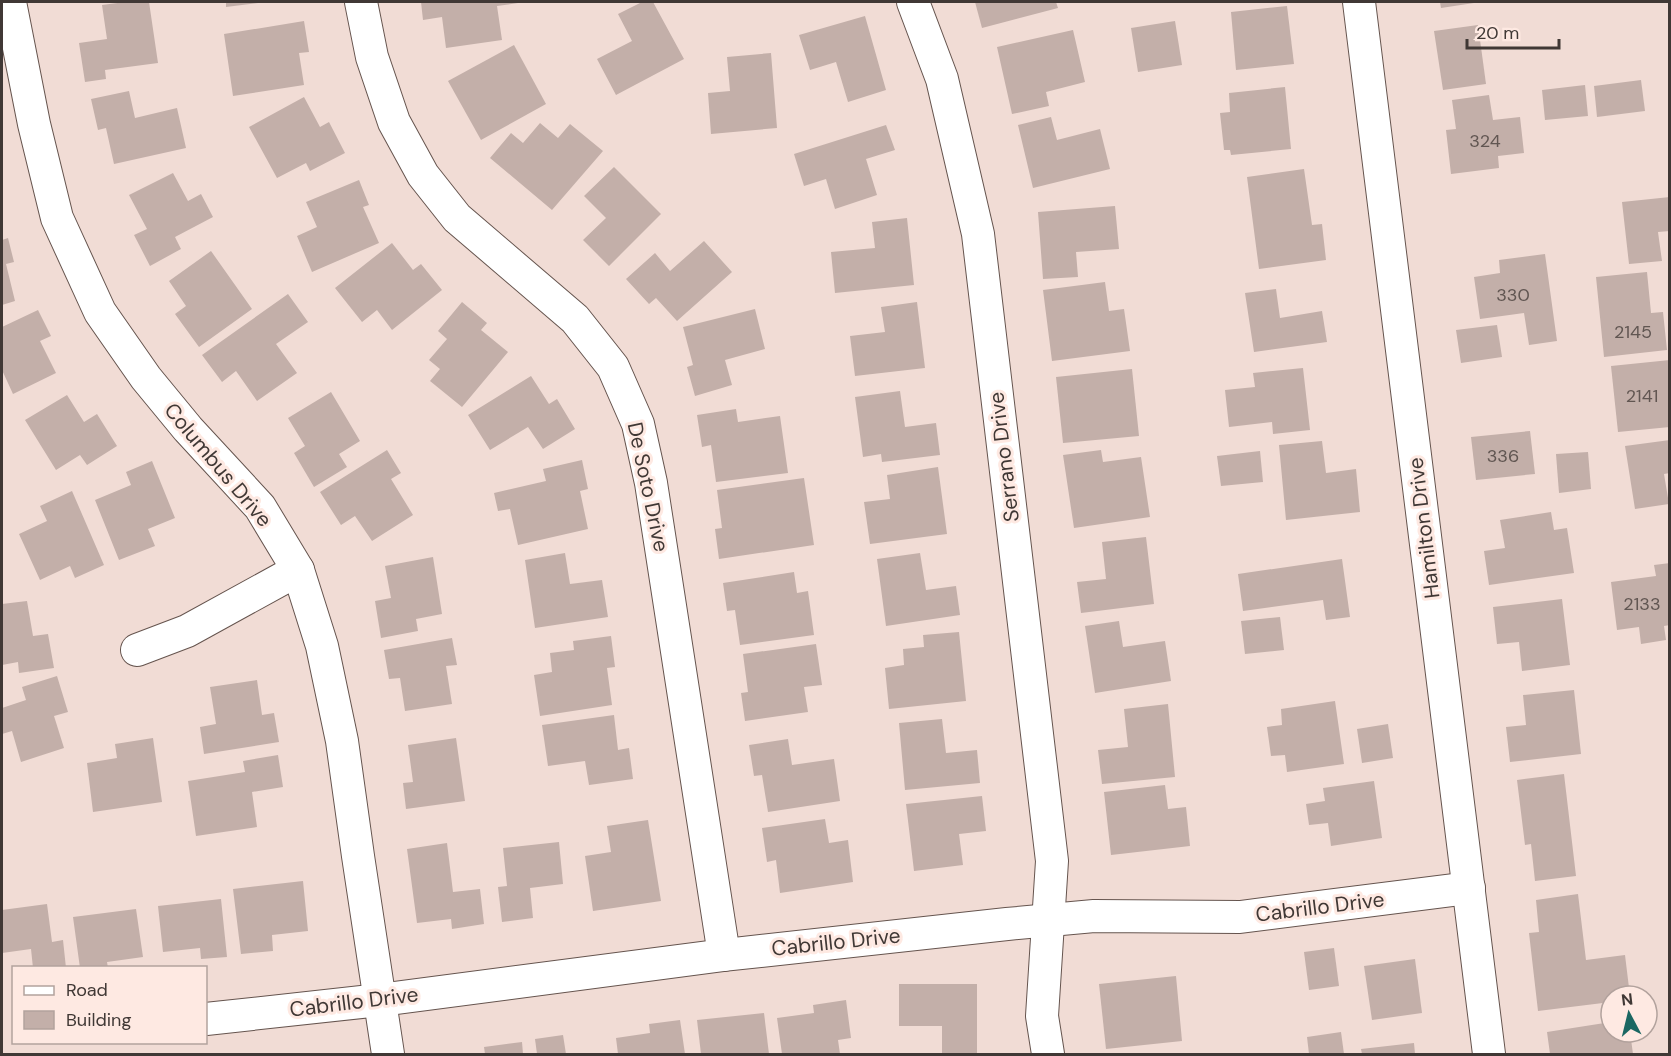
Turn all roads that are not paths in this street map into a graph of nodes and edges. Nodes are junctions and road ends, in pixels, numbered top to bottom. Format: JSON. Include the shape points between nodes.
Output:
{"nodes":[{"id":1,"x":10,"y":2,"type":"edge"},
{"id":2,"x":362,"y":2,"type":"edge"},
{"id":3,"x":913,"y":2,"type":"edge"},
{"id":4,"x":1359,"y":2,"type":"edge"},
{"id":5,"x":298,"y":570,"type":"junction"},
{"id":6,"x":137,"y":650,"type":"dead end"},
{"id":7,"x":1469,"y":888,"type":"junction"},
{"id":8,"x":1048,"y":920,"type":"junction"},
{"id":9,"x":724,"y":955,"type":"junction"},
{"id":10,"x":380,"y":1000,"type":"junction"},
{"id":11,"x":207,"y":1019,"type":"edge"},
{"id":12,"x":388,"y":1054,"type":"edge"},
{"id":13,"x":1048,"y":1054,"type":"edge"},
{"id":14,"x":1489,"y":1054,"type":"edge"}],
"edges":[{"from":1,"to":5,"type":"street","name":"Columbus Drive","via":[[57,219],[100,312],[146,378],[260,507]]},
{"from":2,"to":9,"type":"street","name":"De Soto Drive","via":[[372,57],[394,122],[423,175],[457,218],[575,319],[613,367],[638,424],[651,483]]},
{"from":3,"to":8,"type":"street","name":"Serrano Drive","via":[[942,79],[978,234],[1052,861]]},
{"from":4,"to":7,"type":"street","name":"Hamilton Drive"},
{"from":5,"to":6,"type":"street","via":[[187,631]]},
{"from":5,"to":10,"type":"street","name":"Columbus Drive","via":[[322,646],[342,741]]},
{"from":7,"to":8,"type":"street","name":"Cabrillo Drive","via":[[1239,917],[1094,916]]},
{"from":7,"to":14,"type":"street","name":"Hamilton Drive"},
{"from":8,"to":9,"type":"street","name":"Cabrillo Drive"},
{"from":8,"to":13,"type":"street","name":"Serrano Drive","via":[[1042,1016]]},
{"from":9,"to":10,"type":"street","name":"Cabrillo Drive"},
{"from":10,"to":11,"type":"street","name":"Cabrillo Drive"},
{"from":10,"to":12,"type":"street","name":"Columbus Drive"}]}
